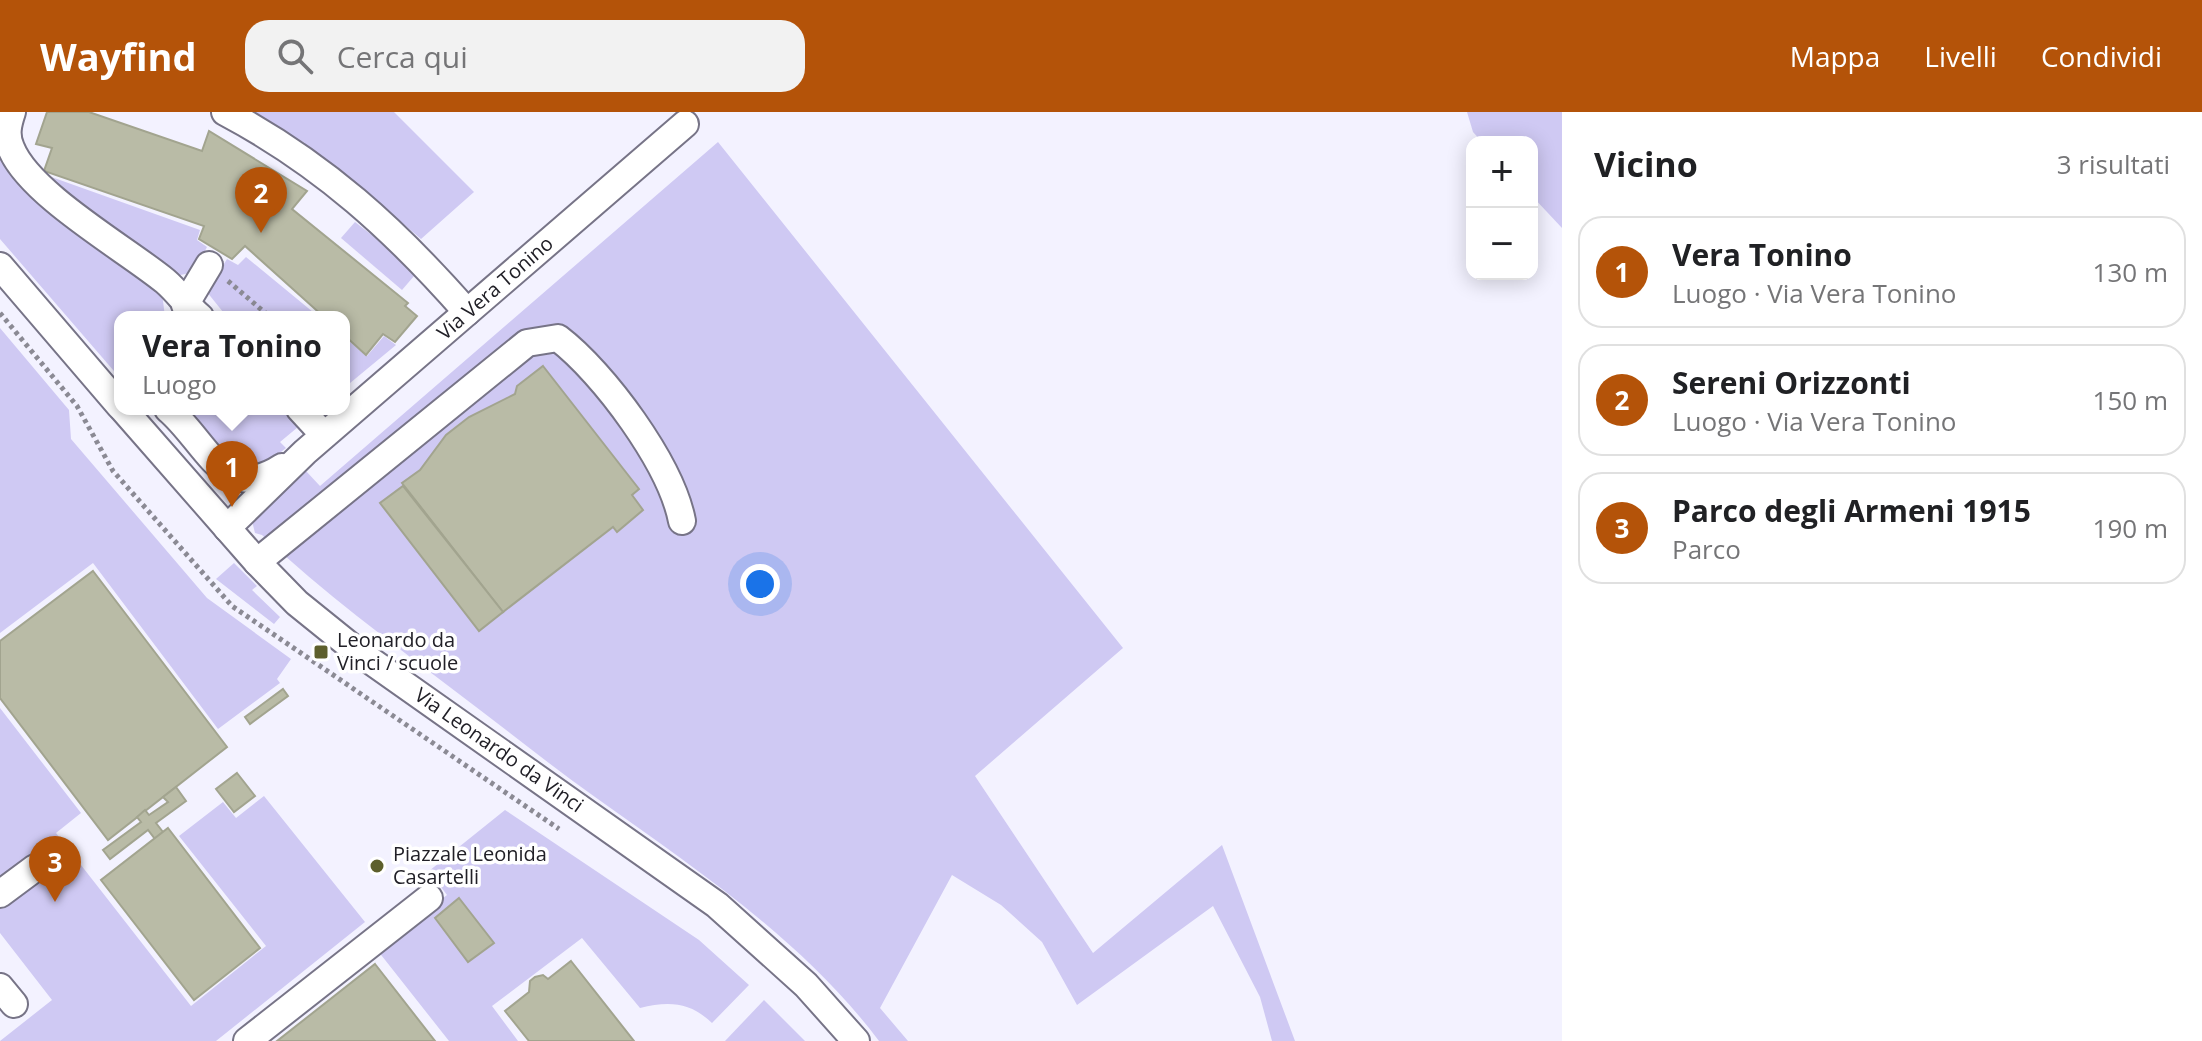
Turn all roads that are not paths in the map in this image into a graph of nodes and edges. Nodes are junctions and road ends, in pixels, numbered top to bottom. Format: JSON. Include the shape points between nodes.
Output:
{"nodes":[{"id":1,"x":12,"y":112,"type":"edge"},
{"id":2,"x":225,"y":112,"type":"edge"},
{"id":3,"x":685,"y":124,"type":"dead end"},
{"id":4,"x":209,"y":265,"type":"road end"},
{"id":5,"x":0,"y":266,"type":"edge"},
{"id":6,"x":192,"y":311,"type":"edge"},
{"id":7,"x":467,"y":312,"type":"junction"},
{"id":8,"x":114,"y":396,"type":"edge"},
{"id":9,"x":350,"y":413,"type":"edge"},
{"id":10,"x":130,"y":415,"type":"edge"},
{"id":11,"x":174,"y":415,"type":"edge"},
{"id":12,"x":302,"y":415,"type":"edge"},
{"id":13,"x":348,"y":415,"type":"edge"},
{"id":14,"x":314,"y":444,"type":"junction"},
{"id":15,"x":682,"y":521,"type":"dead end"},
{"id":16,"x":227,"y":528,"type":"junction"},
{"id":17,"x":257,"y":562,"type":"junction"},
{"id":18,"x":35,"y":868,"type":"dead end"},
{"id":19,"x":0,"y":894,"type":"edge"},
{"id":20,"x":429,"y":898,"type":"dead end"},
{"id":21,"x":247,"y":1041,"type":"edge"},
{"id":22,"x":856,"y":1041,"type":"edge"}],
"edges":[{"from":1,"to":6,"type":"street","via":[[7,129],[21,165],[63,207],[168,283]]},
{"from":2,"to":7,"type":"street","via":[[299,156],[366,208],[424,261]]},
{"from":3,"to":7,"type":"street","name":"Via Vera Tonino"},
{"from":4,"to":6,"type":"street"},
{"from":5,"to":8,"type":"street","name":"Via Leonardo da Vinci"},
{"from":7,"to":9,"type":"street","name":"Via Vera Tonino"},
{"from":10,"to":16,"type":"street","name":"Via Leonardo da Vinci"},
{"from":11,"to":14,"type":"street","name":"Via Vera Tonino","via":[[230,475],[244,482],[272,473]]},
{"from":12,"to":14,"type":"street"},
{"from":13,"to":14,"type":"street","name":"Via Vera Tonino"},
{"from":14,"to":16,"type":"street","name":"Via Vera Tonino"},
{"from":15,"to":17,"type":"street","via":[[677,497],[646,441],[580,355],[558,338],[527,343]]},
{"from":16,"to":17,"type":"street","name":"Via Leonardo da Vinci"},
{"from":17,"to":22,"type":"street","name":"Via Leonardo da Vinci","via":[[354,649],[717,905],[806,985]]},
{"from":18,"to":19,"type":"street"},
{"from":20,"to":21,"type":"street"}]}
